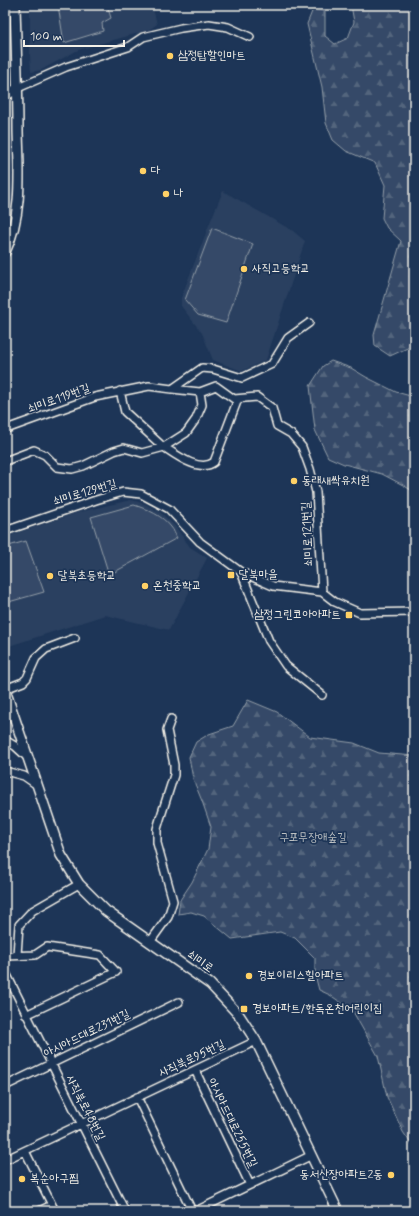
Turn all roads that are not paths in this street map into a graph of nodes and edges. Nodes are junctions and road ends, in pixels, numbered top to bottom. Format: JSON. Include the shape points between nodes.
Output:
{"nodes":[{"id":1,"x":14,"y":5,"type":"edge"},
{"id":2,"x":250,"y":37,"type":"dead end"},
{"id":3,"x":18,"y":88,"type":"junction"},
{"id":4,"x":5,"y":96,"type":"edge"},
{"id":5,"x":5,"y":252,"type":"edge"},
{"id":6,"x":309,"y":323,"type":"dead end"},
{"id":7,"x":172,"y":389,"type":"junction"},
{"id":8,"x":120,"y":391,"type":"junction"},
{"id":9,"x":200,"y":392,"type":"junction"},
{"id":10,"x":238,"y":399,"type":"junction"},
{"id":11,"x":5,"y":429,"type":"edge"},
{"id":12,"x":162,"y":447,"type":"junction"},
{"id":13,"x":5,"y":461,"type":"edge"},
{"id":14,"x":5,"y":531,"type":"edge"},
{"id":15,"x":241,"y":572,"type":"junction"},
{"id":16,"x":322,"y":592,"type":"junction"},
{"id":17,"x":414,"y":612,"type":"edge"},
{"id":18,"x":76,"y":638,"type":"dead end"},
{"id":19,"x":5,"y":690,"type":"edge"},
{"id":20,"x":322,"y":695,"type":"dead end"},
{"id":21,"x":171,"y":719,"type":"dead end"},
{"id":22,"x":5,"y":740,"type":"edge"},
{"id":23,"x":27,"y":757,"type":"junction"},
{"id":24,"x":5,"y":771,"type":"edge"},
{"id":25,"x":37,"y":785,"type":"junction"},
{"id":26,"x":79,"y":884,"type":"junction"},
{"id":27,"x":150,"y":942,"type":"junction"},
{"id":28,"x":17,"y":955,"type":"junction"},
{"id":29,"x":5,"y":956,"type":"edge"},
{"id":30,"x":5,"y":971,"type":"edge"},
{"id":31,"x":179,"y":1002,"type":"dead end"},
{"id":32,"x":26,"y":1015,"type":"junction"},
{"id":33,"x":256,"y":1041,"type":"junction"},
{"id":34,"x":51,"y":1064,"type":"junction"},
{"id":35,"x":195,"y":1070,"type":"junction"},
{"id":36,"x":5,"y":1086,"type":"edge"},
{"id":37,"x":137,"y":1098,"type":"junction"},
{"id":38,"x":81,"y":1124,"type":"junction"},
{"id":39,"x":26,"y":1151,"type":"junction"},
{"id":40,"x":310,"y":1156,"type":"junction"},
{"id":41,"x":5,"y":1160,"type":"edge"},
{"id":42,"x":250,"y":1185,"type":"junction"},
{"id":43,"x":54,"y":1208,"type":"edge"},
{"id":44,"x":39,"y":1211,"type":"edge"},
{"id":45,"x":125,"y":1211,"type":"edge"},
{"id":46,"x":192,"y":1211,"type":"edge"},
{"id":47,"x":196,"y":1211,"type":"edge"},
{"id":48,"x":338,"y":1211,"type":"edge"}],
"edges":[{"from":1,"to":3,"type":"main road"},
{"from":2,"to":3,"type":"street","via":[[228,27],[209,24],[181,28],[143,37],[128,47],[66,67]]},
{"from":3,"to":4,"type":"main road"},
{"from":3,"to":5,"type":"main road","via":[[18,210],[12,237]]},
{"from":6,"to":7,"type":"street","via":[[288,338],[272,364],[242,378],[202,368]]},
{"from":7,"to":8,"type":"street","name":"쇠미로119번길","via":[[149,386]]},
{"from":7,"to":9,"type":"street","name":"쇠미로119번길"},
{"from":8,"to":11,"type":"street","name":"쇠미로119번길","via":[[95,397]]},
{"from":8,"to":12,"type":"street","via":[[125,412]]},
{"from":9,"to":10,"type":"street","via":[[216,386],[234,399]]},
{"from":9,"to":12,"type":"street","via":[[202,405],[196,419],[186,433]]},
{"from":10,"to":12,"type":"street","via":[[214,462],[211,464],[186,462]]},
{"from":10,"to":16,"type":"street","name":"쇠미로121번길","via":[[257,397],[272,408],[277,426],[291,434],[302,447],[316,492]]},
{"from":12,"to":13,"type":"street","via":[[142,454],[124,448],[72,469],[57,467],[45,455],[34,450]]},
{"from":14,"to":15,"type":"street","name":"쇠미로129번길","via":[[96,500],[123,492],[134,492],[146,495],[169,509],[200,542]]},
{"from":15,"to":16,"type":"street","name":"쇠미로129번길","via":[[273,586]]},
{"from":15,"to":20,"type":"street","via":[[269,641],[286,666]]},
{"from":16,"to":17,"type":"street","name":"쇠미로129번길","via":[[335,602],[360,613]]},
{"from":18,"to":19,"type":"street","via":[[46,649],[36,658],[27,678]]},
{"from":19,"to":23,"type":"main road","name":"쇠미로"},
{"from":21,"to":27,"type":"street","via":[[167,730],[174,775],[157,829],[157,843],[173,901],[168,916]]},
{"from":22,"to":23,"type":"street","name":"쇠미로"},
{"from":23,"to":25,"type":"main road","name":"쇠미로"},
{"from":24,"to":25,"type":"street","via":[[24,776]]},
{"from":25,"to":26,"type":"main road","name":"쇠미로","via":[[61,855]]},
{"from":26,"to":27,"type":"main road","name":"쇠미로","via":[[106,911]]},
{"from":26,"to":28,"type":"street","via":[[32,912],[19,925]]},
{"from":27,"to":33,"type":"main road","name":"쇠미로","via":[[210,984],[238,1015]]},
{"from":28,"to":29,"type":"street"},
{"from":28,"to":32,"type":"street","via":[[35,955],[47,948],[100,955],[116,972]]},
{"from":30,"to":32,"type":"street","name":"사직북로48번길"},
{"from":31,"to":34,"type":"street","name":"아시아드대로231번길"},
{"from":32,"to":34,"type":"street","name":"사직북로48번길"},
{"from":33,"to":35,"type":"street","name":"사직북로95번길"},
{"from":33,"to":40,"type":"main road","name":"쇠미로"},
{"from":34,"to":36,"type":"street","name":"아시아드대로231번길"},
{"from":34,"to":38,"type":"street","name":"사직북로48번길"},
{"from":35,"to":37,"type":"street","name":"사직북로95번길"},
{"from":35,"to":42,"type":"street","name":"아시아드대로255번길"},
{"from":37,"to":38,"type":"street","name":"사직북로95번길"},
{"from":37,"to":46,"type":"street"},
{"from":38,"to":39,"type":"street","name":"사직북로95번길"},
{"from":38,"to":45,"type":"street","name":"사직북로48번길"},
{"from":39,"to":41,"type":"street","name":"사직북로95번길"},
{"from":39,"to":43,"type":"street"},
{"from":40,"to":42,"type":"street"},
{"from":40,"to":48,"type":"main road","name":"쇠미로"},
{"from":42,"to":47,"type":"street"},
{"from":43,"to":44,"type":"street"}]}
